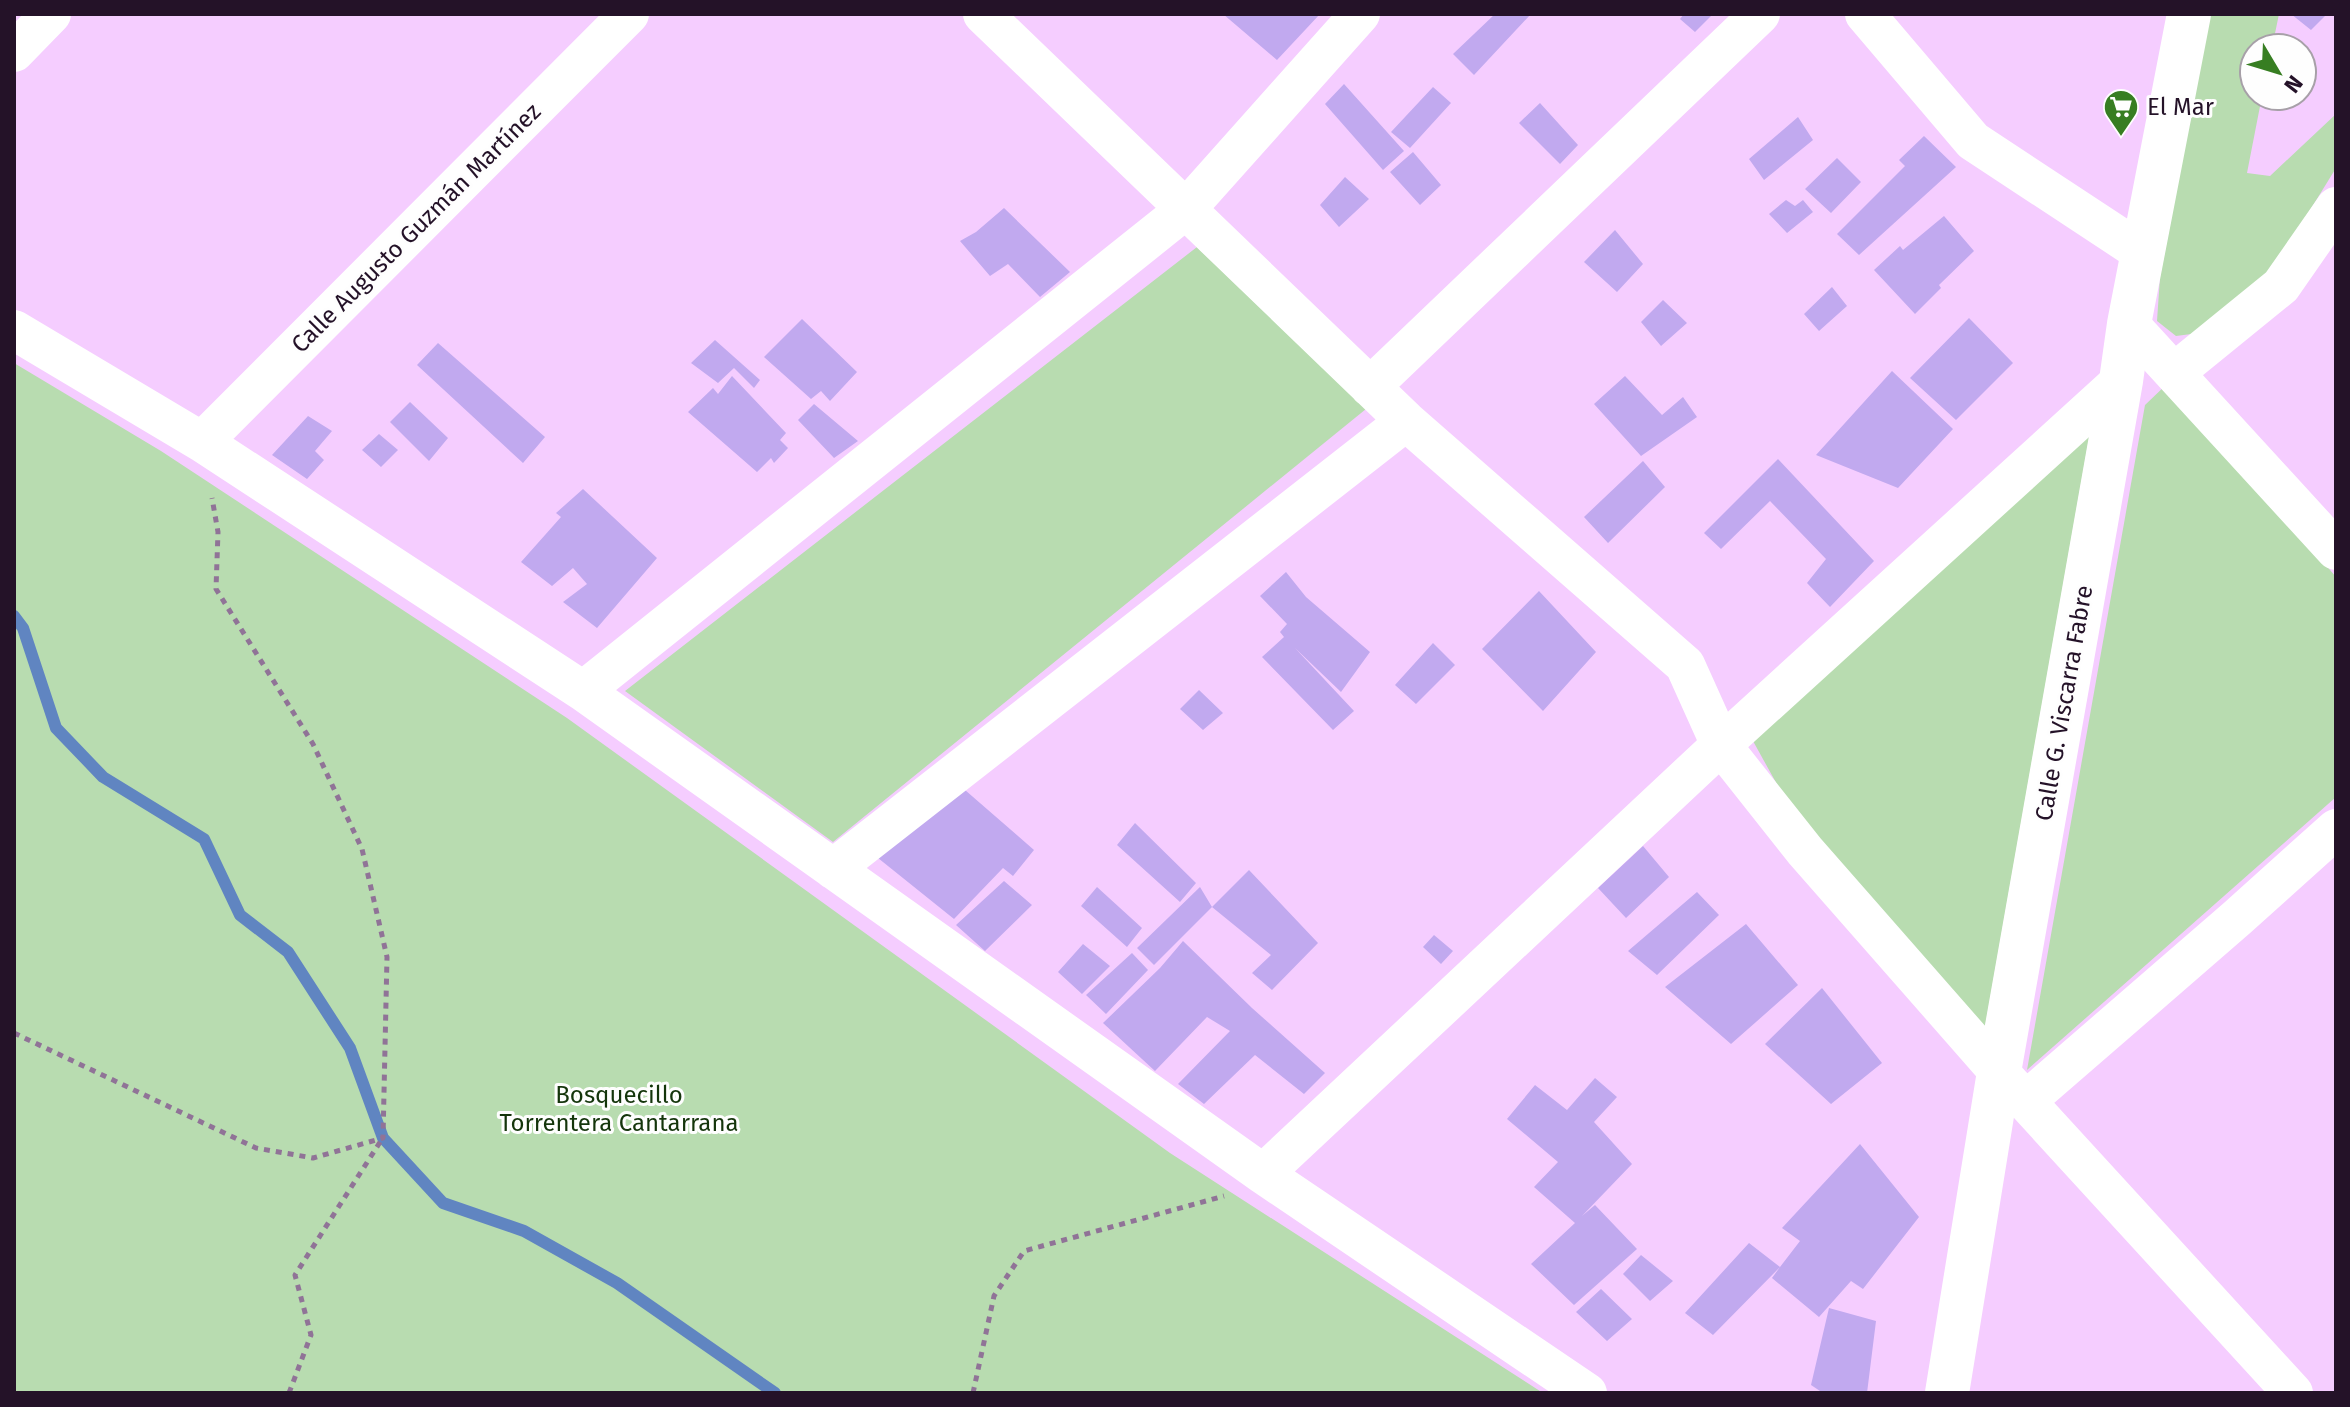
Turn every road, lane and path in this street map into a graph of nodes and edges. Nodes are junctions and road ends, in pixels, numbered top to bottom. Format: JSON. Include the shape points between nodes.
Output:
{"nodes":[{"id":1,"x":51,"y":14,"type":"edge"},
{"id":2,"x":629,"y":14,"type":"edge"},
{"id":3,"x":983,"y":14,"type":"edge"},
{"id":4,"x":1360,"y":14,"type":"edge"},
{"id":5,"x":1760,"y":14,"type":"edge"},
{"id":6,"x":1865,"y":14,"type":"edge"},
{"id":7,"x":2189,"y":14,"type":"edge"},
{"id":8,"x":14,"y":52,"type":"edge"},
{"id":9,"x":2336,"y":207,"type":"edge"},
{"id":10,"x":1186,"y":209,"type":"junction"},
{"id":11,"x":2143,"y":253,"type":"junction"},
{"id":12,"x":2129,"y":324,"type":"junction"},
{"id":13,"x":14,"y":330,"type":"edge"},
{"id":14,"x":2174,"y":373,"type":"junction"},
{"id":15,"x":2121,"y":381,"type":"junction"},
{"id":16,"x":1370,"y":387,"type":"junction"},
{"id":17,"x":1406,"y":421,"type":"junction"},
{"id":18,"x":202,"y":442,"type":"junction"},
{"id":19,"x":2336,"y":550,"type":"edge"},
{"id":20,"x":583,"y":691,"type":"junction"},
{"id":21,"x":1721,"y":745,"type":"junction"},
{"id":22,"x":2336,"y":829,"type":"edge"},
{"id":23,"x":833,"y":869,"type":"junction"},
{"id":24,"x":14,"y":1033,"type":"edge"},
{"id":25,"x":2012,"y":1086,"type":"junction"},
{"id":26,"x":383,"y":1138,"type":"junction"},
{"id":27,"x":1263,"y":1174,"type":"junction"},
{"id":28,"x":289,"y":1393,"type":"edge"},
{"id":29,"x":973,"y":1393,"type":"edge"},
{"id":30,"x":1587,"y":1393,"type":"edge"},
{"id":31,"x":1947,"y":1393,"type":"edge"},
{"id":32,"x":2293,"y":1393,"type":"edge"}],
"edges":[{"from":1,"to":8,"type":"street"},
{"from":2,"to":18,"type":"street","name":"Calle Augusto Guzmán Martínez"},
{"from":3,"to":10,"type":"street"},
{"from":4,"to":10,"type":"street"},
{"from":5,"to":16,"type":"street"},
{"from":6,"to":11,"type":"street","via":[[1973,141]]},
{"from":7,"to":11,"type":"street","name":"Calle G. Viscarra Fabre"},
{"from":9,"to":14,"type":"street","via":[[2281,286]]},
{"from":10,"to":16,"type":"street"},
{"from":10,"to":20,"type":"street"},
{"from":11,"to":12,"type":"street","name":"Calle G. Viscarra Fabre"},
{"from":12,"to":14,"type":"street"},
{"from":12,"to":15,"type":"street","name":"Calle G. Viscarra Fabre"},
{"from":13,"to":18,"type":"street"},
{"from":14,"to":19,"type":"street"},
{"from":15,"to":21,"type":"street"},
{"from":15,"to":25,"type":"street","name":"Calle G. Viscarra Fabre"},
{"from":16,"to":17,"type":"street"},
{"from":17,"to":21,"type":"street","via":[[1685,665]]},
{"from":17,"to":23,"type":"street"},
{"from":18,"to":20,"type":"street"},
{"from":18,"to":26,"type":"path","via":[[218,532],[216,589],[313,744],[362,849],[387,957]]},
{"from":20,"to":23,"type":"street"},
{"from":21,"to":25,"type":"street","via":[[1805,851]]},
{"from":21,"to":27,"type":"street"},
{"from":22,"to":25,"type":"street","via":[[2225,928]]},
{"from":23,"to":27,"type":"street"},
{"from":24,"to":26,"type":"path","via":[[256,1148],[313,1158]]},
{"from":25,"to":31,"type":"street","name":"Calle G. Viscarra Fabre"},
{"from":25,"to":32,"type":"street"},
{"from":26,"to":28,"type":"path","via":[[295,1275],[311,1335]]},
{"from":27,"to":29,"type":"path","via":[[1229,1195],[1024,1251],[994,1296]]},
{"from":27,"to":30,"type":"street"}]}
